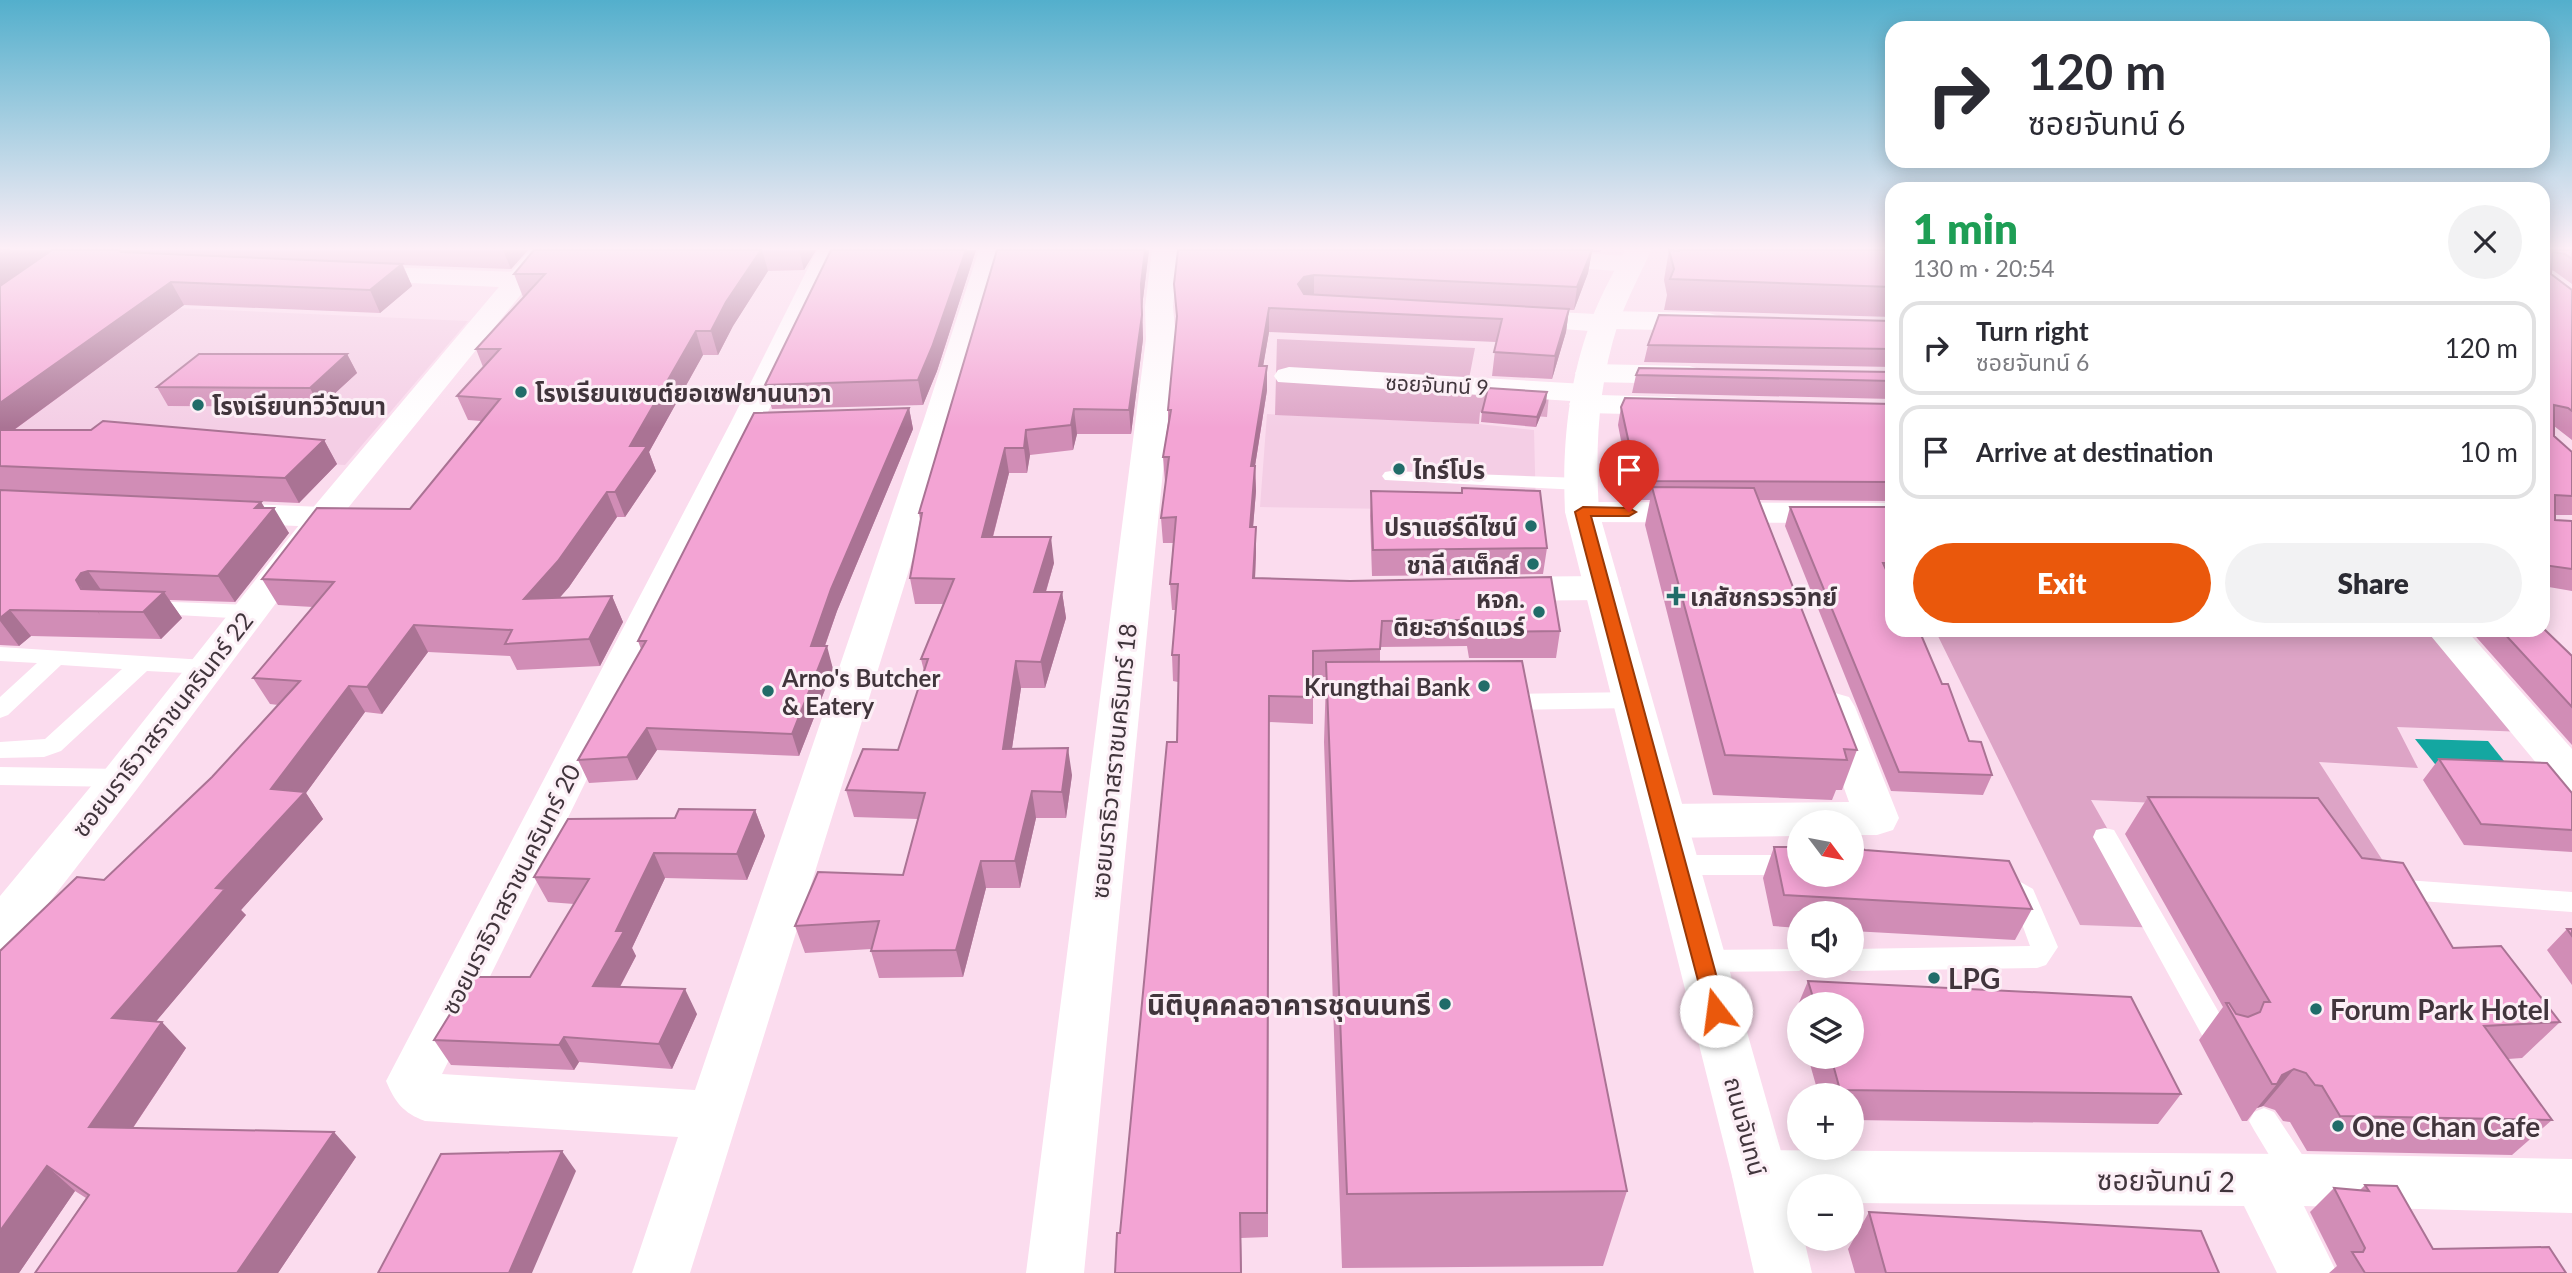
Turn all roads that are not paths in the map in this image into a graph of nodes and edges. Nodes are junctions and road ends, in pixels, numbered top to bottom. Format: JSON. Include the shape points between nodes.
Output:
{"nodes":[{"id":1,"x":496,"y":309,"type":"edge"},
{"id":2,"x":801,"y":309,"type":"edge"},
{"id":3,"x":969,"y":309,"type":"edge"},
{"id":4,"x":1159,"y":309,"type":"edge"},
{"id":5,"x":1611,"y":309,"type":"edge"},
{"id":6,"x":1494,"y":317,"type":"edge"},
{"id":7,"x":1605,"y":322,"type":"junction"},
{"id":8,"x":1738,"y":323,"type":"edge"},
{"id":9,"x":1718,"y":375,"type":"edge"},
{"id":10,"x":1289,"y":376,"type":"dead end"},
{"id":11,"x":1587,"y":390,"type":"junction"},
{"id":12,"x":1700,"y":407,"type":"edge"},
{"id":13,"x":803,"y":420,"type":"edge"},
{"id":14,"x":747,"y":422,"type":"junction"},
{"id":15,"x":1391,"y":476,"type":"dead end"},
{"id":16,"x":1581,"y":498,"type":"junction"},
{"id":17,"x":188,"y":511,"type":"edge"},
{"id":18,"x":1885,"y":514,"type":"edge"},
{"id":19,"x":323,"y":517,"type":"junction"},
{"id":20,"x":1603,"y":588,"type":"junction"},
{"id":21,"x":1471,"y":589,"type":"edge"},
{"id":22,"x":133,"y":608,"type":"edge"},
{"id":23,"x":249,"y":612,"type":"junction"},
{"id":24,"x":2451,"y":637,"type":"edge"},
{"id":25,"x":0,"y":654,"type":"edge"},
{"id":26,"x":56,"y":658,"type":"junction"},
{"id":27,"x":142,"y":663,"type":"junction"},
{"id":28,"x":205,"y":667,"type":"junction"},
{"id":29,"x":1823,"y":677,"type":"edge"},
{"id":30,"x":1634,"y":701,"type":"junction"},
{"id":31,"x":1479,"y":702,"type":"edge"},
{"id":32,"x":0,"y":710,"type":"edge"},
{"id":33,"x":0,"y":750,"type":"edge"},
{"id":34,"x":0,"y":776,"type":"edge"},
{"id":35,"x":2572,"y":777,"type":"edge"},
{"id":36,"x":122,"y":778,"type":"junction"},
{"id":37,"x":1665,"y":821,"type":"junction"},
{"id":38,"x":2105,"y":836,"type":"dead end"},
{"id":39,"x":1677,"y":865,"type":"junction"},
{"id":40,"x":1787,"y":865,"type":"edge"},
{"id":41,"x":1996,"y":879,"type":"edge"},
{"id":42,"x":2374,"y":888,"type":"edge"},
{"id":43,"x":2572,"y":902,"type":"edge"},
{"id":44,"x":0,"y":930,"type":"edge"},
{"id":45,"x":1787,"y":960,"type":"edge"},
{"id":46,"x":1864,"y":960,"type":"edge"},
{"id":47,"x":1703,"y":961,"type":"junction"},
{"id":48,"x":2219,"y":1039,"type":"dead end"},
{"id":49,"x":712,"y":1115,"type":"junction"},
{"id":50,"x":2264,"y":1121,"type":"dead end"},
{"id":51,"x":1760,"y":1176,"type":"junction"},
{"id":52,"x":2281,"y":1180,"type":"junction"},
{"id":53,"x":2572,"y":1186,"type":"edge"},
{"id":54,"x":661,"y":1273,"type":"edge"},
{"id":55,"x":1055,"y":1273,"type":"edge"},
{"id":56,"x":1783,"y":1273,"type":"edge"},
{"id":57,"x":2308,"y":1273,"type":"edge"}],
"edges":[{"from":1,"to":19,"type":"street","name":"ซอยนราธิวาสราชนครินทร์ 22"},
{"from":2,"to":14,"type":"street","name":"ซอยนราธิวาสราชนครินทร์ 20"},
{"from":3,"to":49,"type":"street","via":[[928,417]]},
{"from":4,"to":55,"type":"street","name":"ซอยนราธิวาสราชนครินทร์ 18","via":[[1161,339]]},
{"from":5,"to":7,"type":"street","name":"ถนนจันทน์"},
{"from":6,"to":7,"type":"street"},
{"from":7,"to":8,"type":"street"},
{"from":7,"to":11,"type":"street","name":"ถนนจันทน์"},
{"from":9,"to":11,"type":"street"},
{"from":10,"to":11,"type":"street","name":"ซอยจันทน์ 9"},
{"from":11,"to":12,"type":"street"},
{"from":11,"to":16,"type":"street","name":"ถนนจันทน์"},
{"from":13,"to":14,"type":"street"},
{"from":14,"to":49,"type":"street","name":"ซอยนราธิวาสราชนครินทร์ 20","via":[[412,1081],[425,1097]]},
{"from":15,"to":16,"type":"lane"},
{"from":16,"to":18,"type":"street","via":[[1767,530]]},
{"from":16,"to":20,"type":"street","name":"ถนนจันทน์"},
{"from":17,"to":19,"type":"street"},
{"from":19,"to":23,"type":"street","name":"ซอยนราธิวาสราชนครินทร์ 22"},
{"from":20,"to":21,"type":"street"},
{"from":20,"to":30,"type":"street","name":"ถนนจันทน์"},
{"from":22,"to":23,"type":"lane"},
{"from":23,"to":28,"type":"street","name":"ซอยนราธิวาสราชนครินทร์ 22"},
{"from":24,"to":35,"type":"street"},
{"from":25,"to":26,"type":"lane"},
{"from":26,"to":27,"type":"lane"},
{"from":26,"to":32,"type":"lane"},
{"from":27,"to":28,"type":"lane"},
{"from":27,"to":33,"type":"lane","via":[[53,745]]},
{"from":28,"to":36,"type":"street","name":"ซอยนราธิวาสราชนครินทร์ 22"},
{"from":29,"to":37,"type":"street","via":[[1877,818]]},
{"from":30,"to":31,"type":"lane"},
{"from":30,"to":37,"type":"street","name":"ถนนจันทน์"},
{"from":34,"to":36,"type":"lane"},
{"from":36,"to":44,"type":"street","name":"ซอยนราธิวาสราชนครินทร์ 22"},
{"from":37,"to":39,"type":"street","name":"ถนนจันทน์"},
{"from":38,"to":48,"type":"lane"},
{"from":39,"to":40,"type":"lane"},
{"from":39,"to":47,"type":"street","name":"ถนนจันทน์"},
{"from":41,"to":46,"type":"lane","via":[[2024,896],[2045,947],[2037,957]]},
{"from":42,"to":43,"type":"lane"},
{"from":45,"to":47,"type":"lane"},
{"from":47,"to":51,"type":"street","name":"ถนนจันทน์"},
{"from":49,"to":54,"type":"street"},
{"from":50,"to":52,"type":"lane"},
{"from":51,"to":52,"type":"street","name":"ซอยจันทน์ 2"},
{"from":51,"to":56,"type":"street","name":"ถนนจันทน์"},
{"from":52,"to":53,"type":"street","name":"ซอยจันทน์ 2"},
{"from":52,"to":57,"type":"street"}]}
